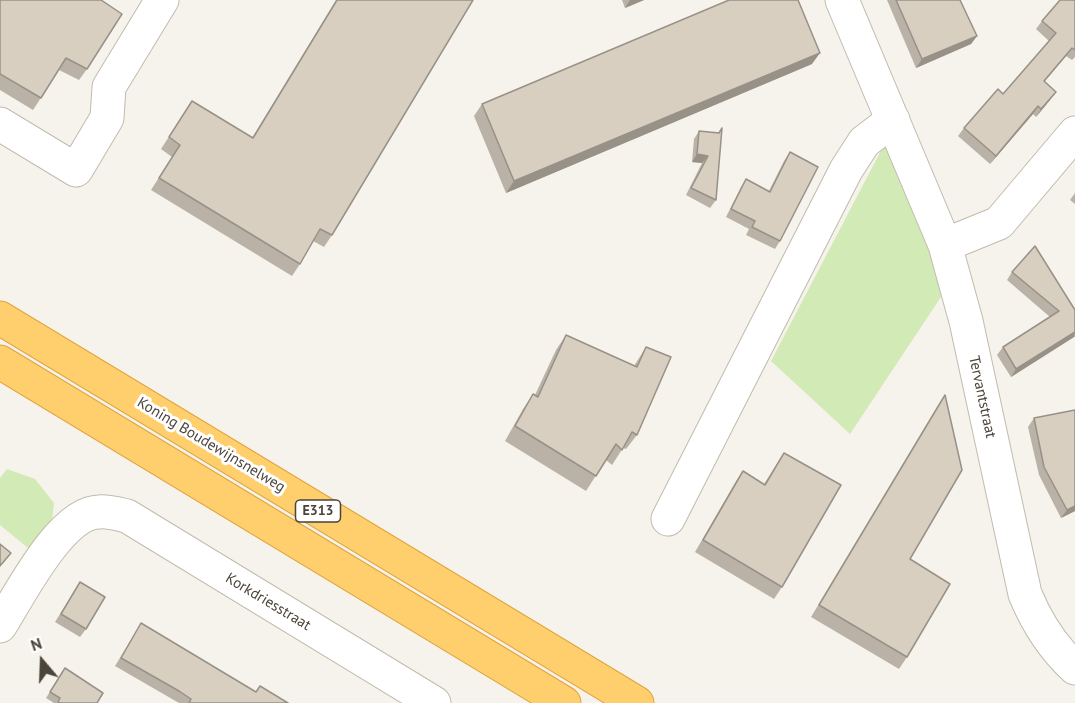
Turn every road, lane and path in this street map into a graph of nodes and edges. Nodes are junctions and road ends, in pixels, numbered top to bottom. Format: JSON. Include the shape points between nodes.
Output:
{"nodes":[{"id":1,"x":162,"y":0,"type":"edge"},
{"id":2,"x":842,"y":0,"type":"edge"},
{"id":3,"x":893,"y":120,"type":"junction"},
{"id":4,"x":0,"y":124,"type":"edge"},
{"id":5,"x":1075,"y":133,"type":"edge"},
{"id":6,"x":945,"y":245,"type":"junction"},
{"id":7,"x":0,"y":318,"type":"edge"},
{"id":8,"x":0,"y":362,"type":"edge"},
{"id":9,"x":668,"y":519,"type":"dead end"},
{"id":10,"x":0,"y":626,"type":"edge"},
{"id":11,"x":1075,"y":668,"type":"edge"},
{"id":12,"x":434,"y":703,"type":"edge"},
{"id":13,"x":564,"y":703,"type":"edge"},
{"id":14,"x":637,"y":703,"type":"edge"}],
"edges":[{"from":1,"to":4,"type":"street","via":[[109,87],[107,118],[76,170]]},
{"from":2,"to":3,"type":"street","name":"Tervantstraat"},
{"from":3,"to":6,"type":"street","name":"Tervantstraat"},
{"from":3,"to":9,"type":"street","via":[[864,142],[846,170]]},
{"from":5,"to":6,"type":"street","via":[[999,223]]},
{"from":6,"to":11,"type":"street","name":"Tervantstraat","via":[[966,321],[1025,594],[1049,639]]},
{"from":7,"to":14,"type":"highway","name":"Koning Boudewijnsnelweg","number":"E313"},
{"from":8,"to":13,"type":"highway","number":"E313"},
{"from":10,"to":12,"type":"street","name":"Korkdriesstraat","via":[[69,524],[97,511],[127,516]]}]}
